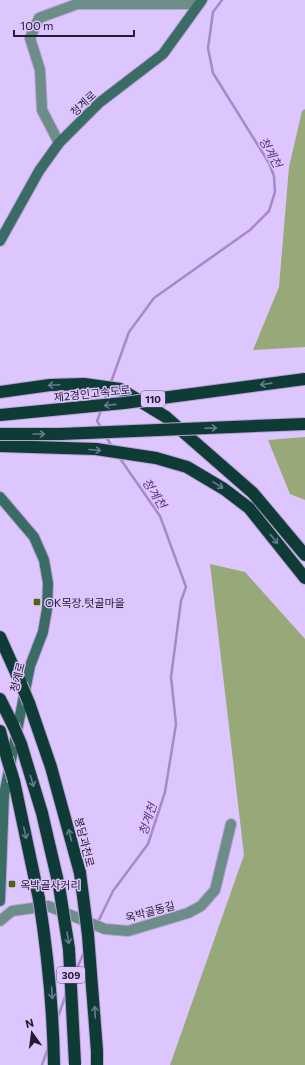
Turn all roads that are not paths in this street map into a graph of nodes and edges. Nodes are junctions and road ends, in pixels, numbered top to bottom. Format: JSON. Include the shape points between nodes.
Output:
{"nodes":[{"id":1,"x":200,"y":2,"type":"edge"},
{"id":2,"x":59,"y":143,"type":"junction"},
{"id":3,"x":0,"y":241,"type":"edge"},
{"id":4,"x":305,"y":379,"type":"edge"},
{"id":5,"x":0,"y":392,"type":"edge"},
{"id":6,"x":0,"y":415,"type":"edge"},
{"id":7,"x":305,"y":424,"type":"edge"},
{"id":8,"x":0,"y":434,"type":"edge"},
{"id":9,"x":0,"y":446,"type":"edge"},
{"id":10,"x":0,"y":497,"type":"edge"},
{"id":11,"x":305,"y":555,"type":"edge"},
{"id":12,"x":305,"y":578,"type":"edge"},
{"id":13,"x":0,"y":637,"type":"edge"},
{"id":14,"x":0,"y":699,"type":"edge"},
{"id":15,"x":0,"y":731,"type":"edge"},
{"id":16,"x":231,"y":824,"type":"dead end"},
{"id":17,"x":0,"y":901,"type":"edge"},
{"id":18,"x":44,"y":902,"type":"junction"},
{"id":19,"x":0,"y":921,"type":"edge"},
{"id":20,"x":54,"y":1065,"type":"edge"},
{"id":21,"x":75,"y":1065,"type":"edge"},
{"id":22,"x":97,"y":1065,"type":"edge"}],
"edges":[{"from":1,"to":2,"type":"street","name":"청계로","via":[[163,54],[99,103]]},
{"from":1,"to":2,"type":"street","via":[[77,4],[39,18],[30,38],[40,70],[42,110]]},
{"from":2,"to":3,"type":"street","name":"청계로","via":[[39,172]]},
{"from":4,"to":6,"type":"highway","name":"제2경인고속도로","number":"110","one_way":true,"bridge":true,"via":[[124,403]]},
{"from":11,"to":5,"type":"highway","one_way":true,"bridge":true,"via":[[253,493],[166,417],[120,389],[84,384],[50,385]]},
{"from":8,"to":7,"type":"highway","one_way":true,"bridge":true},
{"from":9,"to":12,"type":"highway","one_way":true,"via":[[96,449],[156,458],[187,467],[224,489],[249,508]]},
{"from":10,"to":17,"type":"street","name":"청계로","via":[[34,537],[44,560],[48,583],[43,632],[30,666],[4,795]]},
{"from":22,"to":13,"type":"highway","name":"봉담과천로","number":"309","one_way":true,"bridge":true,"via":[[88,935],[80,873],[51,767],[29,703]]},
{"from":14,"to":21,"type":"highway","number":"309","one_way":true,"bridge":true,"via":[[21,744],[42,813],[59,886],[69,949]]},
{"from":15,"to":18,"type":"highway","one_way":true,"bridge":true},
{"from":16,"to":18,"type":"street","name":"옥박골동길","bridge":true,"via":[[215,890],[201,906],[188,913],[128,931],[105,930]]},
{"from":18,"to":19,"type":"street","via":[[12,911]]},
{"from":18,"to":20,"type":"highway","one_way":true,"bridge":true,"via":[[54,1016]]}]}
